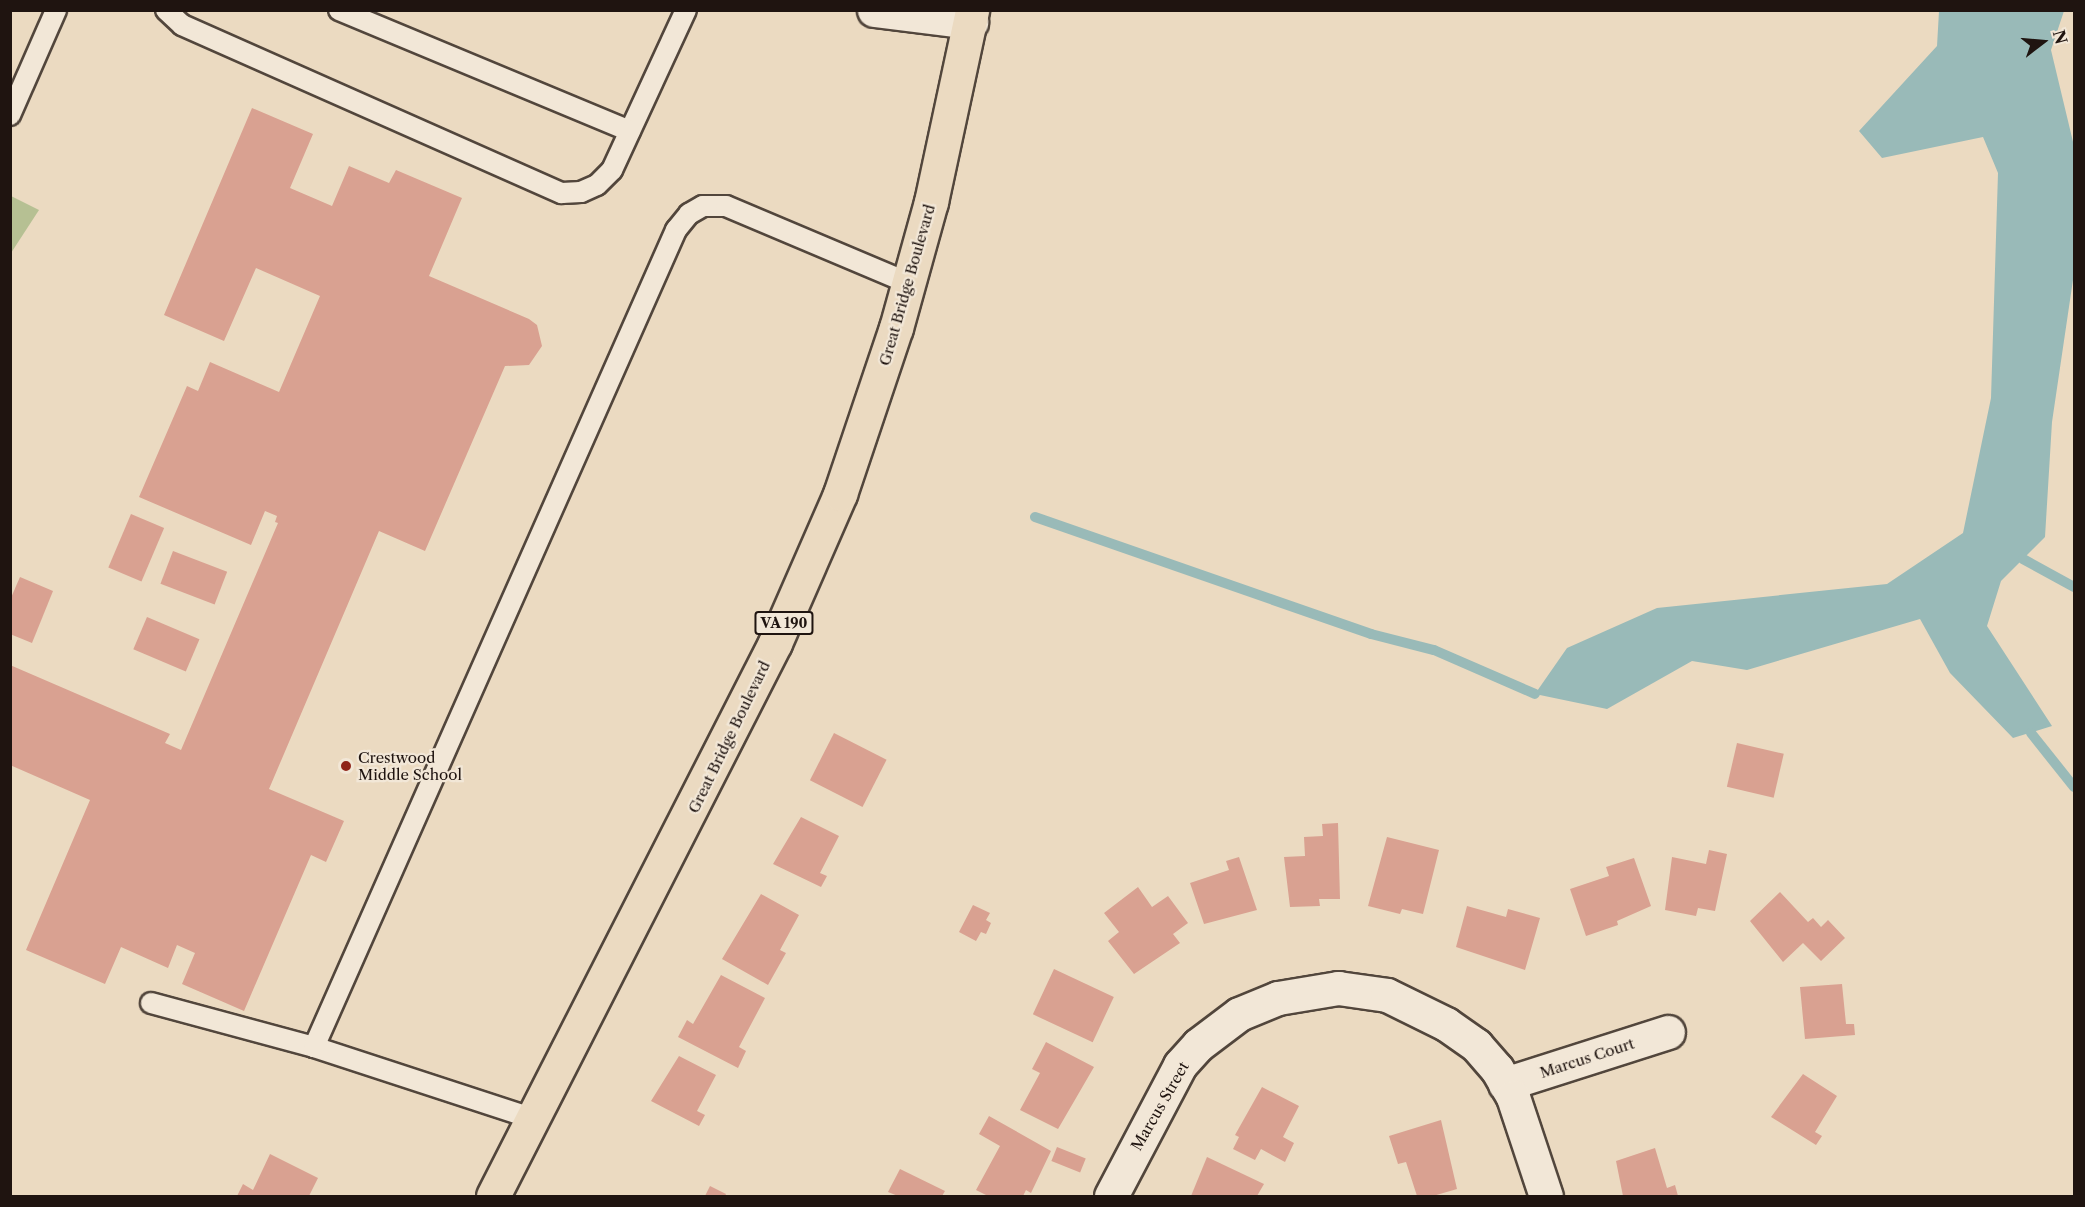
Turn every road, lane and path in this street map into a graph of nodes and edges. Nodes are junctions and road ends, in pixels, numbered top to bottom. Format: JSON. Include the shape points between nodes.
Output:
{"nodes":[{"id":1,"x":56,"y":10,"type":"edge"},
{"id":2,"x":166,"y":10,"type":"edge"},
{"id":3,"x":339,"y":10,"type":"edge"},
{"id":4,"x":686,"y":10,"type":"edge"},
{"id":5,"x":874,"y":10,"type":"edge"},
{"id":6,"x":971,"y":16,"type":"edge"},
{"id":7,"x":10,"y":115,"type":"edge"},
{"id":8,"x":630,"y":131,"type":"junction"},
{"id":9,"x":908,"y":283,"type":"junction"},
{"id":10,"x":151,"y":1003,"type":"dead end"},
{"id":11,"x":1668,"y":1032,"type":"dead end"},
{"id":12,"x":314,"y":1047,"type":"junction"},
{"id":13,"x":1505,"y":1084,"type":"junction"},
{"id":14,"x":534,"y":1119,"type":"junction"},
{"id":15,"x":493,"y":1197,"type":"edge"},
{"id":16,"x":1111,"y":1197,"type":"edge"},
{"id":17,"x":1546,"y":1197,"type":"edge"}],
"edges":[{"from":1,"to":7,"type":"lane"},
{"from":2,"to":8,"type":"lane","via":[[182,25],[562,193],[581,192],[597,185],[612,170]]},
{"from":3,"to":8,"type":"lane"},
{"from":4,"to":8,"type":"lane"},
{"from":5,"to":6,"type":"street"},
{"from":6,"to":9,"type":"main road","name":"Great Bridge Boulevard","number":"VA 190","via":[[931,202]]},
{"from":9,"to":12,"type":"lane","via":[[726,206],[703,206],[689,214],[676,230]]},
{"from":9,"to":14,"type":"main road","name":"Great Bridge Boulevard","number":"VA 190","via":[[862,434],[775,643]]},
{"from":10,"to":12,"type":"lane"},
{"from":11,"to":13,"type":"street","name":"Marcus Court"},
{"from":12,"to":14,"type":"lane"},
{"from":13,"to":16,"type":"street","name":"Marcus Street","via":[[1476,1045],[1446,1024],[1387,995],[1338,988],[1278,998],[1239,1014],[1198,1045],[1180,1065]]},
{"from":13,"to":17,"type":"street","name":"Marcus Street","via":[[1521,1115]]},
{"from":14,"to":15,"type":"main road","name":"Great Bridge Boulevard","number":"VA 190"}]}
